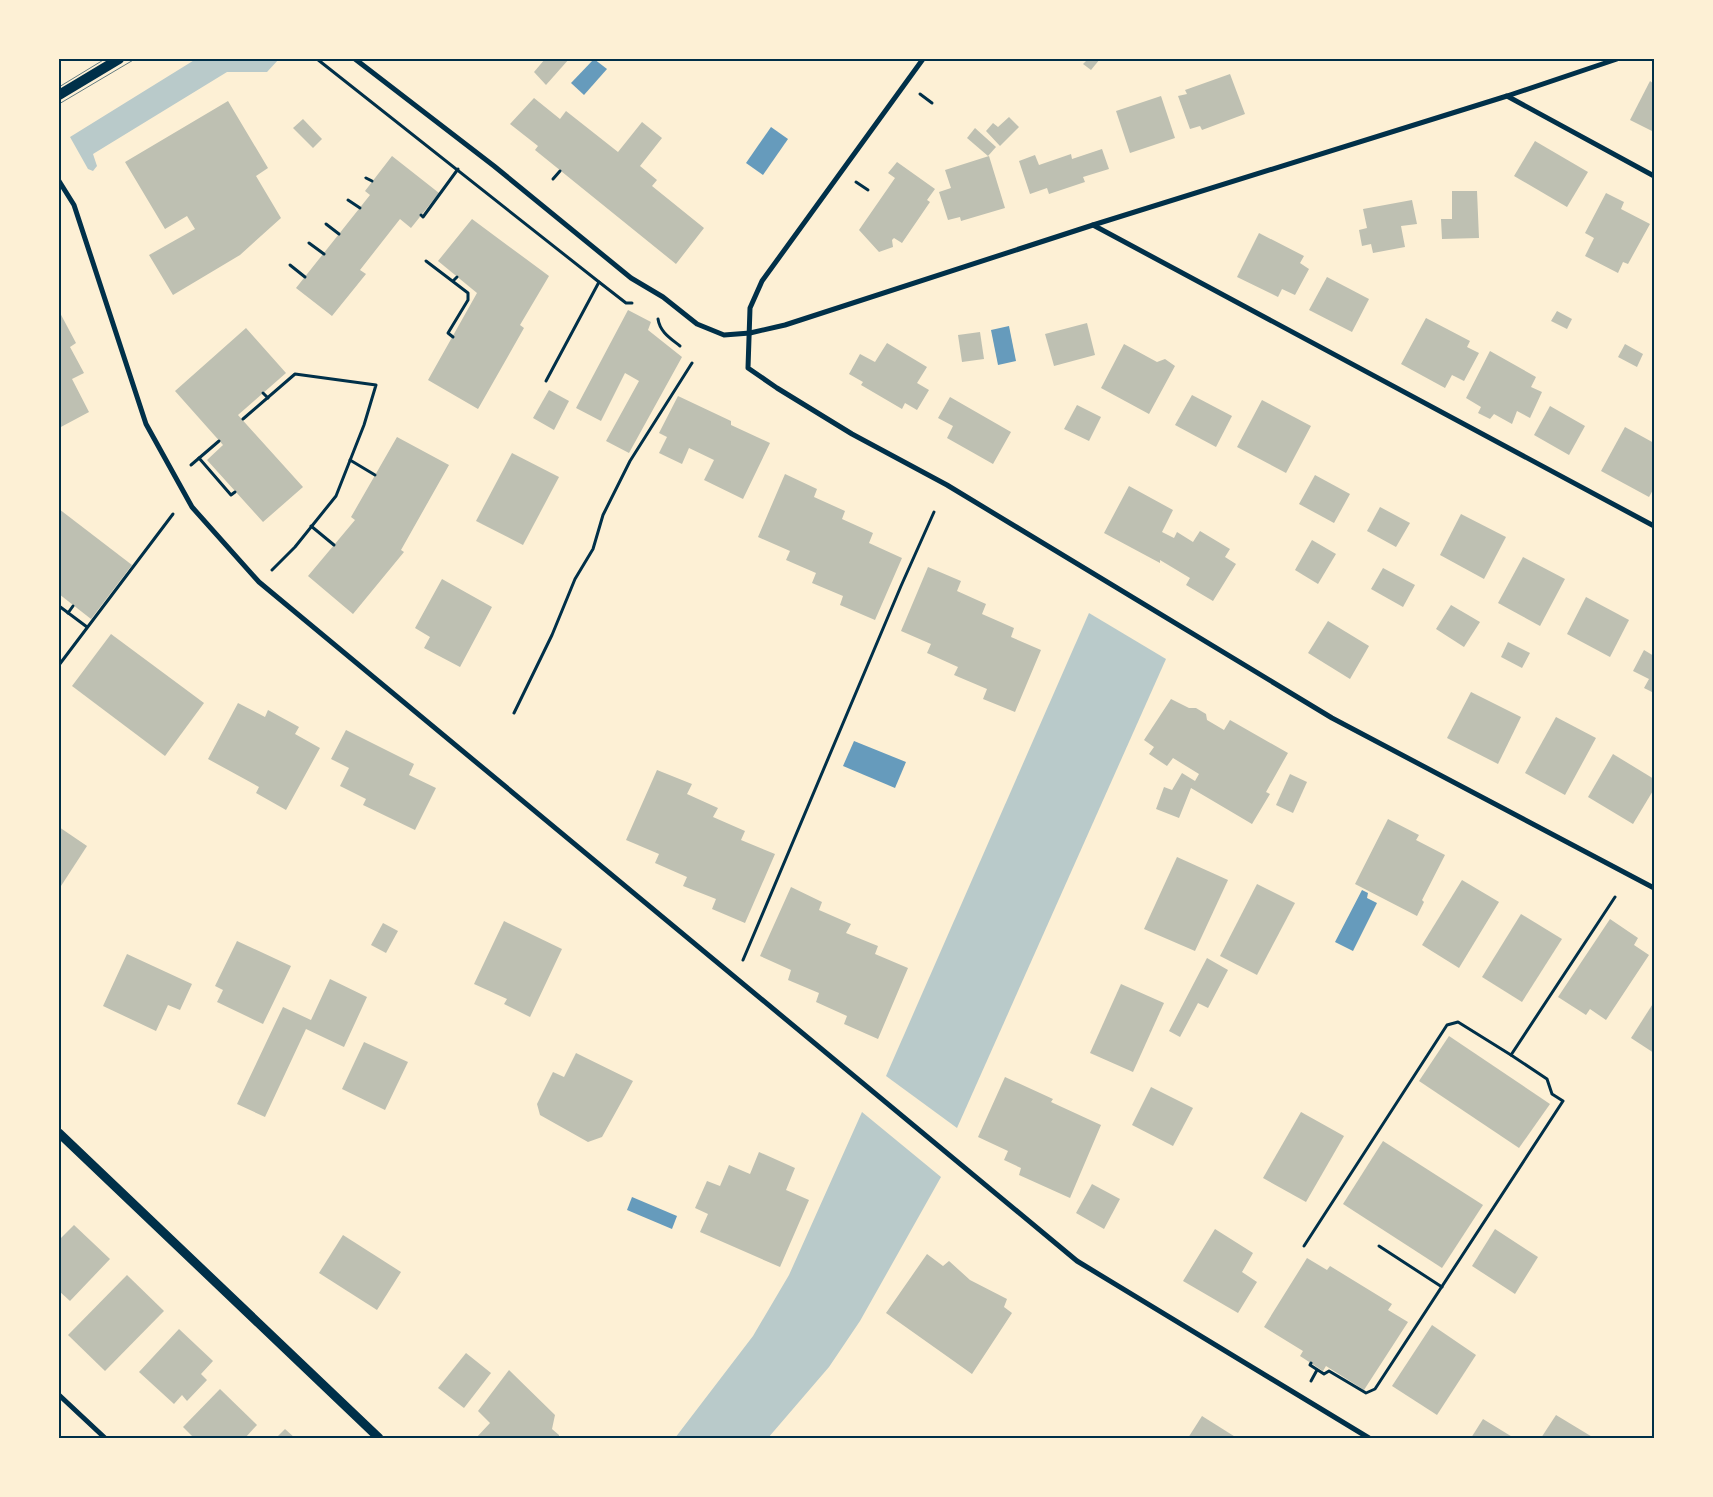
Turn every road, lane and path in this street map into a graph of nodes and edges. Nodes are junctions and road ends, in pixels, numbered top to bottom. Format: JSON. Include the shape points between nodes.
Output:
{"nodes":[{"id":1,"x":119,"y":59,"type":"edge"},
{"id":2,"x":317,"y":59,"type":"edge"},
{"id":3,"x":355,"y":59,"type":"edge"},
{"id":4,"x":923,"y":59,"type":"edge"},
{"id":5,"x":1617,"y":59,"type":"edge"},
{"id":6,"x":59,"y":95,"type":"edge"},
{"id":7,"x":1507,"y":96,"type":"junction"},
{"id":8,"x":458,"y":169,"type":"junction"},
{"id":9,"x":560,"y":171,"type":"dead end"},
{"id":10,"x":1654,"y":176,"type":"edge"},
{"id":11,"x":366,"y":178,"type":"dead end"},
{"id":12,"x":553,"y":180,"type":"dead end"},
{"id":13,"x":59,"y":181,"type":"edge"},
{"id":14,"x":372,"y":181,"type":"dead end"},
{"id":15,"x":348,"y":200,"type":"dead end"},
{"id":16,"x":360,"y":208,"type":"dead end"},
{"id":17,"x":421,"y":215,"type":"dead end"},
{"id":18,"x":326,"y":224,"type":"dead end"},
{"id":19,"x":1093,"y":225,"type":"junction"},
{"id":20,"x":339,"y":234,"type":"dead end"},
{"id":21,"x":309,"y":243,"type":"dead end"},
{"id":22,"x":324,"y":254,"type":"dead end"},
{"id":23,"x":426,"y":261,"type":"dead end"},
{"id":24,"x":290,"y":265,"type":"dead end"},
{"id":25,"x":305,"y":277,"type":"dead end"},
{"id":26,"x":457,"y":277,"type":"dead end"},
{"id":27,"x":453,"y":281,"type":"junction"},
{"id":28,"x":599,"y":282,"type":"junction"},
{"id":29,"x":639,"y":304,"type":"dead end"},
{"id":30,"x":657,"y":316,"type":"dead end"},
{"id":31,"x":750,"y":333,"type":"junction"},
{"id":32,"x":453,"y":336,"type":"dead end"},
{"id":33,"x":680,"y":346,"type":"dead end"},
{"id":34,"x":692,"y":363,"type":"dead end"},
{"id":35,"x":546,"y":381,"type":"dead end"},
{"id":36,"x":263,"y":393,"type":"dead end"},
{"id":37,"x":268,"y":398,"type":"junction"},
{"id":38,"x":243,"y":419,"type":"dead end"},
{"id":39,"x":219,"y":441,"type":"dead end"},
{"id":40,"x":198,"y":458,"type":"junction"},
{"id":41,"x":350,"y":460,"type":"junction"},
{"id":42,"x":190,"y":465,"type":"dead end"},
{"id":43,"x":375,"y":475,"type":"dead end"},
{"id":44,"x":235,"y":492,"type":"dead end"},
{"id":45,"x":934,"y":512,"type":"dead end"},
{"id":46,"x":174,"y":514,"type":"dead end"},
{"id":47,"x":311,"y":526,"type":"junction"},
{"id":48,"x":1654,"y":526,"type":"edge"},
{"id":49,"x":334,"y":545,"type":"dead end"},
{"id":50,"x":276,"y":566,"type":"dead end"},
{"id":51,"x":59,"y":606,"type":"edge"},
{"id":52,"x":74,"y":606,"type":"dead end"},
{"id":53,"x":68,"y":613,"type":"junction"},
{"id":54,"x":88,"y":627,"type":"junction"},
{"id":55,"x":59,"y":665,"type":"edge"},
{"id":56,"x":514,"y":714,"type":"dead end"},
{"id":57,"x":1654,"y":888,"type":"edge"},
{"id":58,"x":1616,"y":897,"type":"dead end"},
{"id":59,"x":741,"y":963,"type":"dead end"},
{"id":60,"x":1511,"y":1055,"type":"junction"},
{"id":61,"x":59,"y":1133,"type":"edge"},
{"id":62,"x":1304,"y":1246,"type":"dead end"},
{"id":63,"x":1378,"y":1246,"type":"dead end"},
{"id":64,"x":1442,"y":1287,"type":"junction"},
{"id":65,"x":1311,"y":1363,"type":"dead end"},
{"id":66,"x":1317,"y":1370,"type":"junction"},
{"id":67,"x":1310,"y":1381,"type":"dead end"},
{"id":68,"x":59,"y":1395,"type":"edge"},
{"id":69,"x":105,"y":1438,"type":"edge"},
{"id":70,"x":379,"y":1438,"type":"edge"},
{"id":71,"x":1369,"y":1438,"type":"edge"}],
"edges":[{"from":1,"to":6,"type":"main road"},
{"from":2,"to":8,"type":"path"},
{"from":3,"to":31,"type":"street","via":[[494,166],[631,278],[663,297],[697,324],[724,335]]},
{"from":4,"to":31,"type":"street","via":[[762,281],[750,308]]},
{"from":5,"to":7,"type":"street"},
{"from":7,"to":10,"type":"street"},
{"from":7,"to":19,"type":"street"},
{"from":8,"to":17,"type":"path","via":[[423,217]]},
{"from":8,"to":28,"type":"path"},
{"from":9,"to":12,"type":"path"},
{"from":11,"to":14,"type":"path"},
{"from":13,"to":71,"type":"street","via":[[74,205],[146,424],[192,507],[259,582],[1077,1261]]},
{"from":15,"to":16,"type":"path"},
{"from":18,"to":20,"type":"path"},
{"from":19,"to":31,"type":"street","via":[[785,325]]},
{"from":19,"to":48,"type":"street"},
{"from":21,"to":22,"type":"path"},
{"from":23,"to":27,"type":"path"},
{"from":24,"to":25,"type":"path"},
{"from":26,"to":27,"type":"path"},
{"from":27,"to":32,"type":"path","via":[[468,293],[468,300],[448,333]]},
{"from":28,"to":29,"type":"path","via":[[626,302]]},
{"from":28,"to":35,"type":"path"},
{"from":30,"to":33,"type":"path","via":[[665,334]]},
{"from":31,"to":57,"type":"street","via":[[748,368],[777,388],[852,434],[947,485],[1332,718]]},
{"from":34,"to":56,"type":"path","via":[[630,461],[607,506],[593,549],[575,579]]},
{"from":36,"to":37,"type":"path"},
{"from":37,"to":38,"type":"path"},
{"from":37,"to":41,"type":"path","via":[[295,374],[376,385]]},
{"from":39,"to":40,"type":"path"},
{"from":40,"to":42,"type":"path"},
{"from":40,"to":44,"type":"path","via":[[231,495]]},
{"from":41,"to":43,"type":"path"},
{"from":41,"to":47,"type":"path","via":[[336,496]]},
{"from":45,"to":59,"type":"path"},
{"from":46,"to":54,"type":"path"},
{"from":47,"to":49,"type":"path"},
{"from":47,"to":50,"type":"path"},
{"from":51,"to":53,"type":"path"},
{"from":52,"to":53,"type":"path"},
{"from":53,"to":54,"type":"path"},
{"from":54,"to":55,"type":"path"},
{"from":58,"to":60,"type":"path"},
{"from":60,"to":62,"type":"path","via":[[1458,1022],[1447,1025]]},
{"from":60,"to":64,"type":"path","via":[[1547,1079],[1552,1094],[1563,1101]]},
{"from":61,"to":70,"type":"street"},
{"from":63,"to":64,"type":"path"},
{"from":64,"to":66,"type":"path","via":[[1375,1389],[1366,1392],[1328,1371],[1324,1374]]},
{"from":65,"to":66,"type":"path"},
{"from":66,"to":67,"type":"path"},
{"from":68,"to":69,"type":"street"}]}
